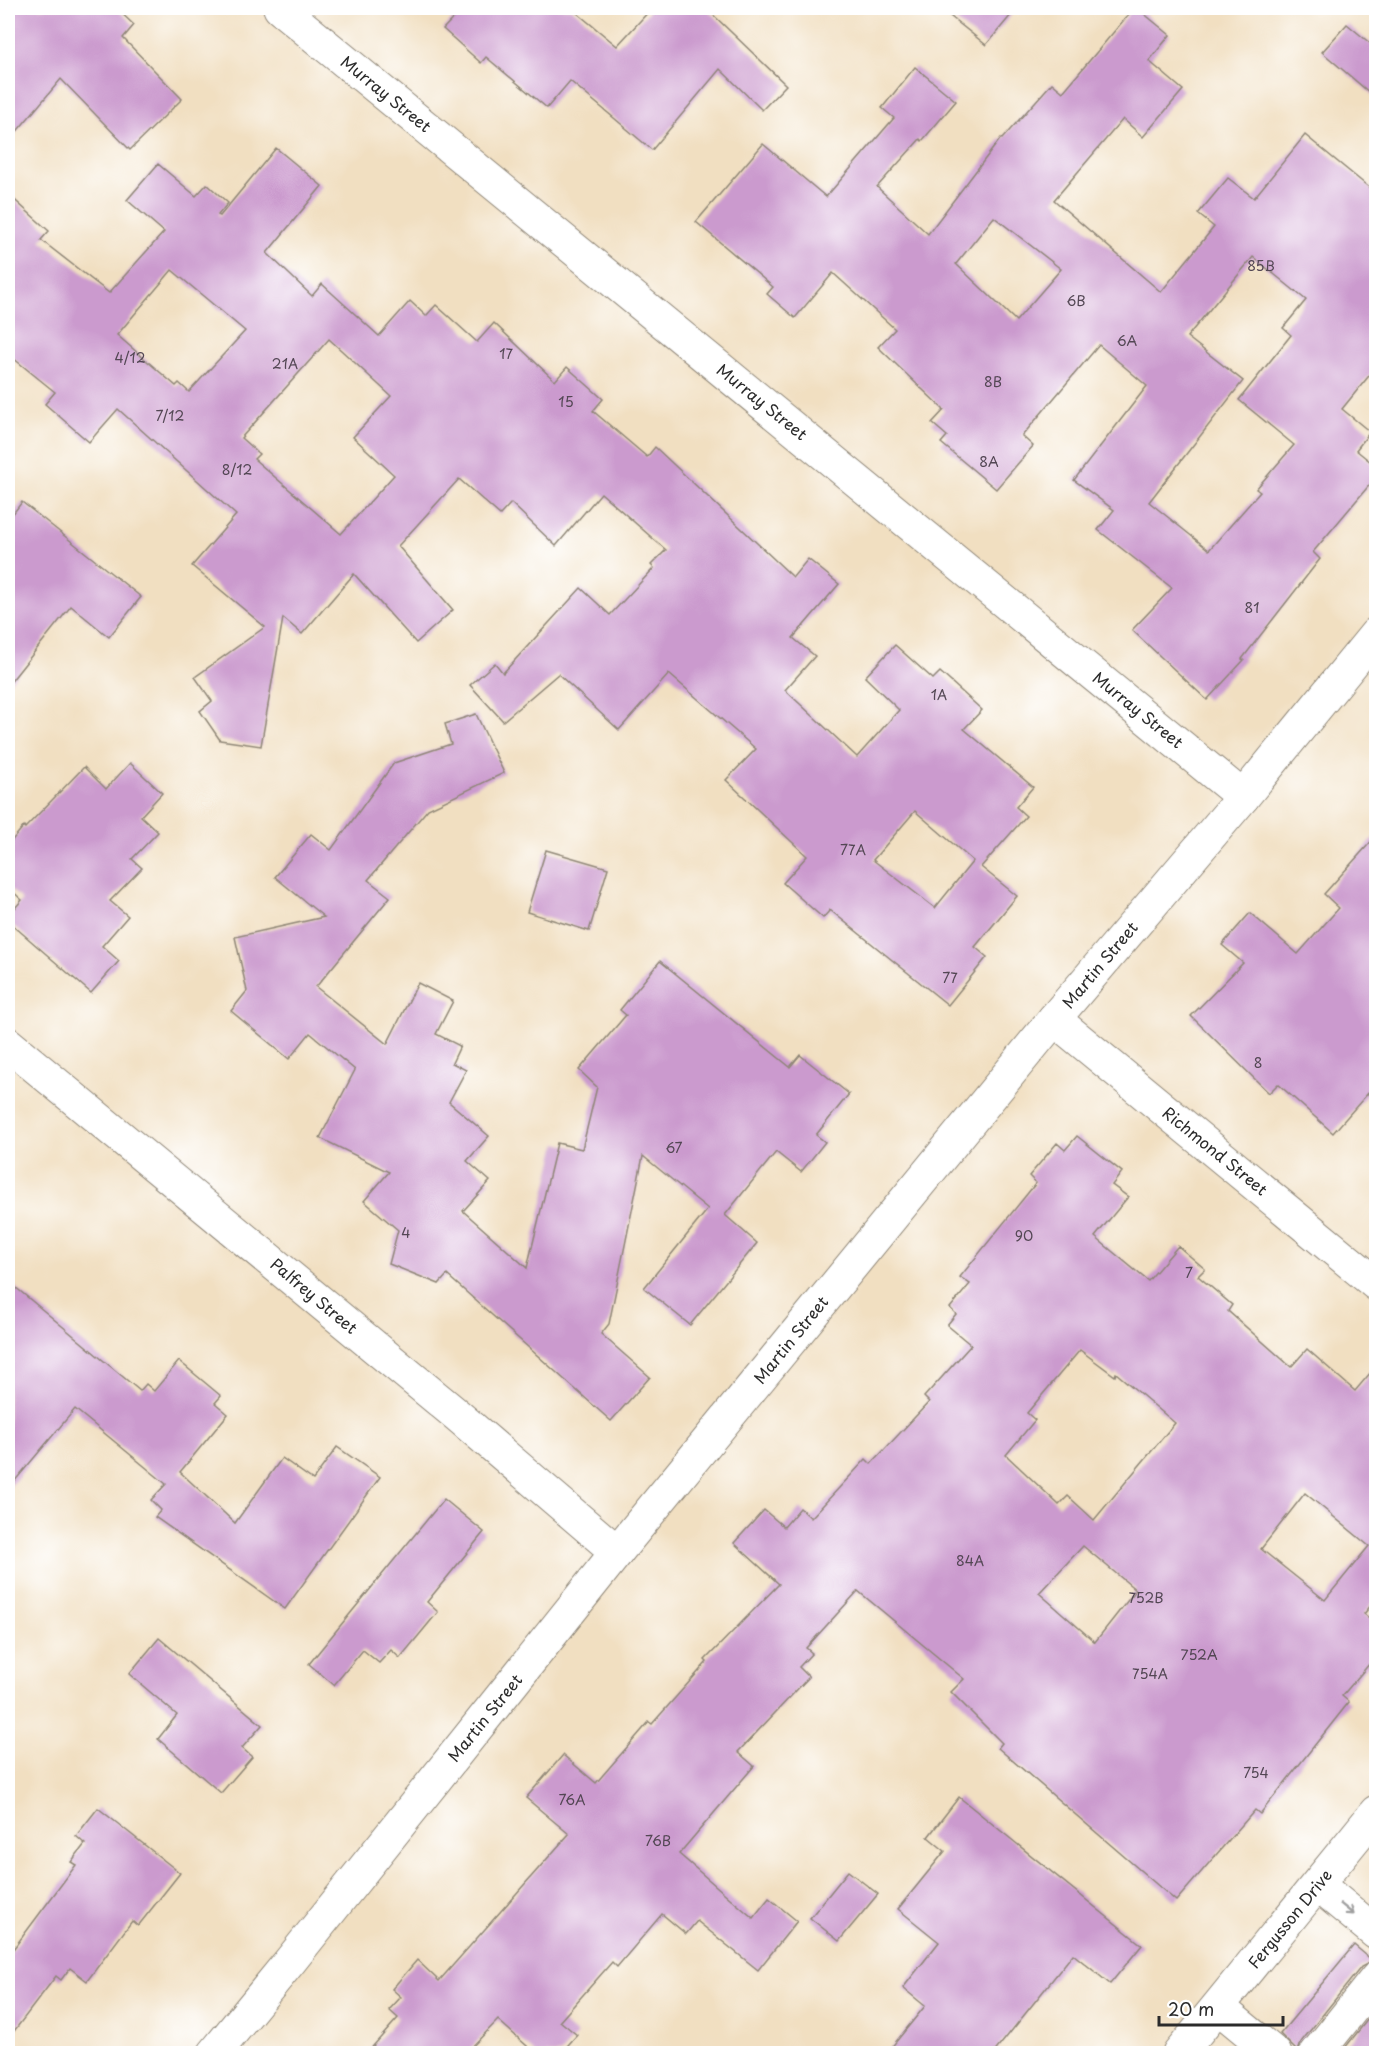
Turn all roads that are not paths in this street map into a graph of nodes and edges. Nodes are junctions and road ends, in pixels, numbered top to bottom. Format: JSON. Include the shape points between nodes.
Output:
{"nodes":[{"id":1,"x":280,"y":8,"type":"edge"},
{"id":2,"x":1377,"y":634,"type":"edge"},
{"id":3,"x":1244,"y":797,"type":"junction"},
{"id":4,"x":1054,"y":1019,"type":"junction"},
{"id":5,"x":8,"y":1044,"type":"edge"},
{"id":6,"x":1377,"y":1284,"type":"edge"},
{"id":7,"x":617,"y":1552,"type":"junction"},
{"id":8,"x":1377,"y":1812,"type":"edge"},
{"id":9,"x":1318,"y":1885,"type":"junction"},
{"id":10,"x":1377,"y":1933,"type":"edge"},
{"id":11,"x":1377,"y":1979,"type":"edge"},
{"id":12,"x":1218,"y":2007,"type":"junction"},
{"id":13,"x":214,"y":2054,"type":"edge"},
{"id":14,"x":1179,"y":2054,"type":"edge"},
{"id":15,"x":1275,"y":2054,"type":"edge"},
{"id":16,"x":1316,"y":2054,"type":"edge"}],
"edges":[{"from":1,"to":3,"type":"street","name":"Murray Street"},
{"from":2,"to":3,"type":"street","name":"Martin Street"},
{"from":3,"to":4,"type":"street","name":"Martin Street"},
{"from":4,"to":6,"type":"street","name":"Richmond Street"},
{"from":4,"to":7,"type":"street","name":"Martin Street"},
{"from":5,"to":7,"type":"street","name":"Palfrey Street","via":[[448,1407]]},
{"from":7,"to":13,"type":"street","name":"Martin Street"},
{"from":8,"to":9,"type":"street","name":"Fergusson Drive"},
{"from":9,"to":10,"type":"street","one_way":true},
{"from":9,"to":12,"type":"street","name":"Fergusson Drive"},
{"from":11,"to":16,"type":"street"},
{"from":12,"to":14,"type":"street","name":"Fergusson Drive"},
{"from":12,"to":15,"type":"street"}]}
